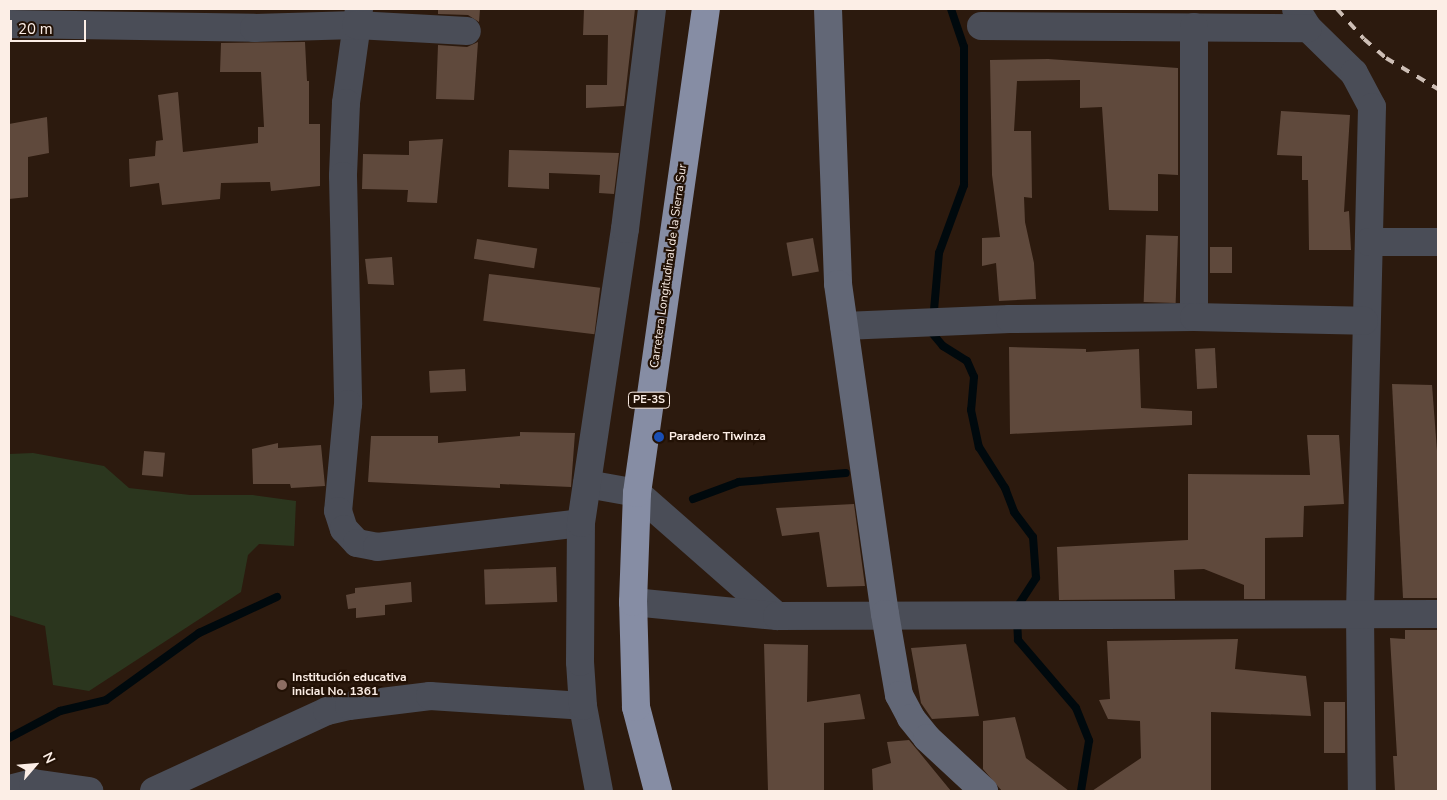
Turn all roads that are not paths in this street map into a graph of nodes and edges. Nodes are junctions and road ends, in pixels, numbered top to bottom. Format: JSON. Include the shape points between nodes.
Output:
{"nodes":[{"id":1,"x":652,"y":9,"type":"edge"},
{"id":2,"x":706,"y":9,"type":"edge"},
{"id":3,"x":828,"y":9,"type":"edge"},
{"id":4,"x":357,"y":17,"type":"edge"},
{"id":5,"x":1302,"y":18,"type":"edge"},
{"id":6,"x":9,"y":24,"type":"edge"},
{"id":7,"x":981,"y":26,"type":"dead end"},
{"id":8,"x":1194,"y":27,"type":"junction"},
{"id":9,"x":467,"y":30,"type":"dead end"},
{"id":10,"x":1369,"y":242,"type":"junction"},
{"id":11,"x":1438,"y":242,"type":"edge"},
{"id":12,"x":1194,"y":317,"type":"junction"},
{"id":13,"x":1364,"y":322,"type":"junction"},
{"id":14,"x":844,"y":326,"type":"junction"},
{"id":15,"x":587,"y":484,"type":"junction"},
{"id":16,"x":637,"y":493,"type":"junction"},
{"id":17,"x":581,"y":523,"type":"junction"},
{"id":18,"x":633,"y":602,"type":"junction"},
{"id":19,"x":884,"y":614,"type":"junction"},
{"id":20,"x":1360,"y":614,"type":"junction"},
{"id":21,"x":1438,"y":614,"type":"edge"},
{"id":22,"x":777,"y":616,"type":"junction"},
{"id":23,"x":583,"y":706,"type":"junction"},
{"id":24,"x":9,"y":789,"type":"edge"},
{"id":25,"x":89,"y":791,"type":"edge"},
{"id":26,"x":154,"y":791,"type":"edge"},
{"id":27,"x":600,"y":791,"type":"edge"},
{"id":28,"x":658,"y":791,"type":"edge"},
{"id":29,"x":984,"y":791,"type":"edge"},
{"id":30,"x":1362,"y":791,"type":"edge"}],
"edges":[{"from":1,"to":15,"type":"street","via":[[625,229]]},
{"from":2,"to":16,"type":"highway","name":"Carretera Longitudinal de la Sierra Sur","number":"PE-3S"},
{"from":3,"to":14,"type":"street","via":[[838,284]]},
{"from":4,"to":6,"type":"street","via":[[254,28]]},
{"from":4,"to":9,"type":"street"},
{"from":4,"to":17,"type":"street","via":[[346,103],[343,176],[348,404],[338,511],[344,529],[357,543],[377,547]]},
{"from":5,"to":8,"type":"street"},
{"from":5,"to":10,"type":"street","via":[[1354,73],[1372,107]]},
{"from":7,"to":8,"type":"street"},
{"from":8,"to":12,"type":"street"},
{"from":10,"to":11,"type":"street"},
{"from":10,"to":13,"type":"street"},
{"from":12,"to":13,"type":"street"},
{"from":12,"to":14,"type":"street"},
{"from":13,"to":20,"type":"street"},
{"from":14,"to":19,"type":"street"},
{"from":15,"to":16,"type":"street"},
{"from":15,"to":17,"type":"street"},
{"from":16,"to":18,"type":"highway","name":"Carretera Longitudinal de la Sierra Sur","number":"PE-3S"},
{"from":16,"to":22,"type":"street"},
{"from":17,"to":23,"type":"street","via":[[580,662]]},
{"from":18,"to":22,"type":"street"},
{"from":18,"to":28,"type":"highway","name":"Carretera Longitudinal de la Sierra Sur","number":"PE-3S","via":[[636,707]]},
{"from":19,"to":20,"type":"street"},
{"from":19,"to":22,"type":"street"},
{"from":19,"to":29,"type":"street","via":[[899,695],[911,718],[927,738]]},
{"from":20,"to":21,"type":"street"},
{"from":20,"to":30,"type":"street"},
{"from":23,"to":26,"type":"street","via":[[430,696],[349,706],[327,711]]},
{"from":23,"to":27,"type":"street"},
{"from":24,"to":25,"type":"street","via":[[32,782]]}]}
